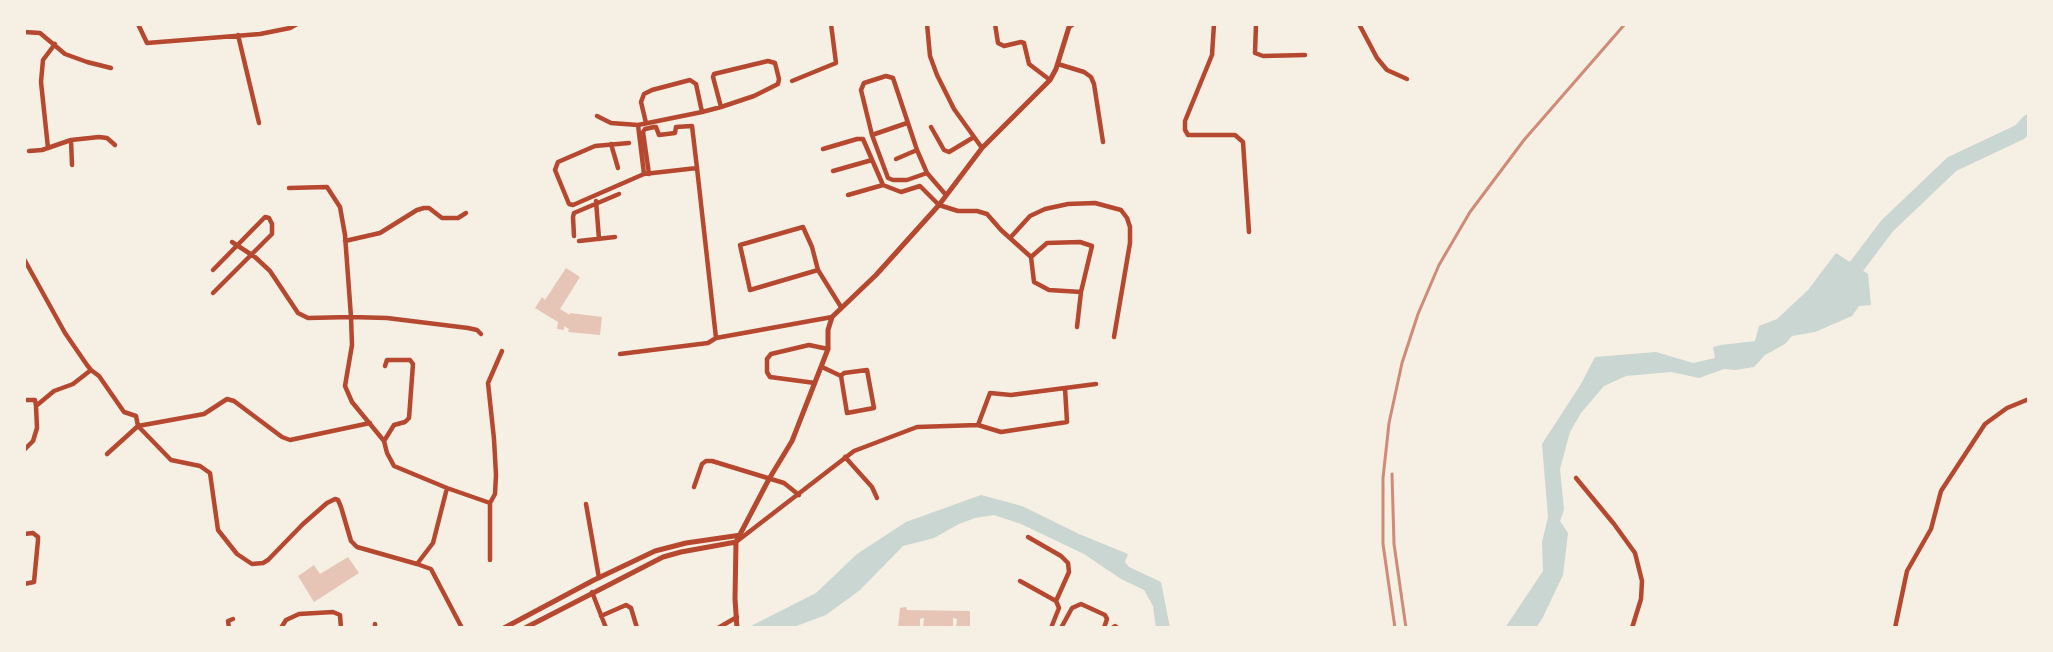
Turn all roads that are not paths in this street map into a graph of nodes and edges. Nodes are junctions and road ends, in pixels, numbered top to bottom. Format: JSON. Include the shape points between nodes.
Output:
{"nodes":[{"id":1,"x":41,"y":24,"type":"edge"},
{"id":2,"x":138,"y":24,"type":"edge"},
{"id":3,"x":297,"y":24,"type":"edge"},
{"id":4,"x":831,"y":24,"type":"edge"},
{"id":5,"x":927,"y":24,"type":"edge"},
{"id":6,"x":995,"y":24,"type":"edge"},
{"id":7,"x":1073,"y":24,"type":"edge"},
{"id":8,"x":1214,"y":24,"type":"edge"},
{"id":9,"x":1256,"y":24,"type":"edge"},
{"id":10,"x":1359,"y":24,"type":"edge"},
{"id":11,"x":24,"y":32,"type":"edge"},
{"id":12,"x":40,"y":33,"type":"junction"},
{"id":13,"x":238,"y":35,"type":"junction"},
{"id":14,"x":55,"y":44,"type":"junction"},
{"id":15,"x":1305,"y":55,"type":"dead end"},
{"id":16,"x":1058,"y":64,"type":"junction"},
{"id":17,"x":111,"y":68,"type":"dead end"},
{"id":18,"x":1407,"y":79,"type":"dead end"},
{"id":19,"x":1050,"y":80,"type":"junction"},
{"id":20,"x":792,"y":81,"type":"dead end"},
{"id":21,"x":720,"y":107,"type":"junction"},
{"id":22,"x":702,"y":112,"type":"junction"},
{"id":23,"x":597,"y":116,"type":"dead end"},
{"id":24,"x":259,"y":123,"type":"dead end"},
{"id":25,"x":646,"y":123,"type":"junction"},
{"id":26,"x":907,"y":123,"type":"junction"},
{"id":27,"x":638,"y":125,"type":"junction"},
{"id":28,"x":931,"y":127,"type":"dead end"},
{"id":29,"x":872,"y":135,"type":"junction"},
{"id":30,"x":974,"y":137,"type":"junction"},
{"id":31,"x":71,"y":140,"type":"junction"},
{"id":32,"x":1103,"y":142,"type":"dead end"},
{"id":33,"x":629,"y":143,"type":"dead end"},
{"id":34,"x":611,"y":144,"type":"junction"},
{"id":35,"x":115,"y":145,"type":"dead end"},
{"id":36,"x":48,"y":148,"type":"junction"},
{"id":37,"x":982,"y":148,"type":"junction"},
{"id":38,"x":823,"y":150,"type":"dead end"},
{"id":39,"x":917,"y":150,"type":"junction"},
{"id":40,"x":29,"y":151,"type":"dead end"},
{"id":41,"x":896,"y":159,"type":"dead end"},
{"id":42,"x":872,"y":160,"type":"junction"},
{"id":43,"x":72,"y":165,"type":"dead end"},
{"id":44,"x":618,"y":168,"type":"dead end"},
{"id":45,"x":697,"y":168,"type":"junction"},
{"id":46,"x":833,"y":171,"type":"dead end"},
{"id":47,"x":927,"y":173,"type":"junction"},
{"id":48,"x":647,"y":174,"type":"junction"},
{"id":49,"x":907,"y":180,"type":"junction"},
{"id":50,"x":884,"y":185,"type":"junction"},
{"id":51,"x":289,"y":188,"type":"dead end"},
{"id":52,"x":910,"y":189,"type":"junction"},
{"id":53,"x":619,"y":194,"type":"dead end"},
{"id":54,"x":848,"y":195,"type":"dead end"},
{"id":55,"x":945,"y":195,"type":"junction"},
{"id":56,"x":595,"y":196,"type":"junction"},
{"id":57,"x":596,"y":204,"type":"junction"},
{"id":58,"x":939,"y":205,"type":"junction"},
{"id":59,"x":466,"y":213,"type":"dead end"},
{"id":60,"x":1249,"y":232,"type":"dead end"},
{"id":61,"x":574,"y":236,"type":"dead end"},
{"id":62,"x":615,"y":237,"type":"dead end"},
{"id":63,"x":1010,"y":238,"type":"junction"},
{"id":64,"x":599,"y":239,"type":"junction"},
{"id":65,"x":345,"y":241,"type":"junction"},
{"id":66,"x":232,"y":242,"type":"dead end"},
{"id":67,"x":579,"y":242,"type":"dead end"},
{"id":68,"x":237,"y":245,"type":"junction"},
{"id":69,"x":252,"y":254,"type":"junction"},
{"id":70,"x":1030,"y":256,"type":"junction"},
{"id":71,"x":24,"y":259,"type":"edge"},
{"id":72,"x":213,"y":270,"type":"dead end"},
{"id":73,"x":818,"y":270,"type":"junction"},
{"id":74,"x":1082,"y":292,"type":"junction"},
{"id":75,"x":213,"y":293,"type":"dead end"},
{"id":76,"x":841,"y":307,"type":"junction"},
{"id":77,"x":832,"y":316,"type":"junction"},
{"id":78,"x":351,"y":317,"type":"junction"},
{"id":79,"x":1077,"y":327,"type":"dead end"},
{"id":80,"x":482,"y":334,"type":"dead end"},
{"id":81,"x":1114,"y":337,"type":"dead end"},
{"id":82,"x":716,"y":338,"type":"junction"},
{"id":83,"x":828,"y":349,"type":"junction"},
{"id":84,"x":502,"y":351,"type":"dead end"},
{"id":85,"x":620,"y":354,"type":"dead end"},
{"id":86,"x":385,"y":366,"type":"dead end"},
{"id":87,"x":822,"y":367,"type":"junction"},
{"id":88,"x":91,"y":370,"type":"junction"},
{"id":89,"x":841,"y":376,"type":"junction"},
{"id":90,"x":815,"y":383,"type":"junction"},
{"id":91,"x":1096,"y":384,"type":"dead end"},
{"id":92,"x":1065,"y":388,"type":"junction"},
{"id":93,"x":2029,"y":399,"type":"edge"},
{"id":94,"x":24,"y":400,"type":"edge"},
{"id":95,"x":36,"y":406,"type":"junction"},
{"id":96,"x":370,"y":423,"type":"junction"},
{"id":97,"x":978,"y":425,"type":"junction"},
{"id":98,"x":138,"y":426,"type":"junction"},
{"id":99,"x":384,"y":441,"type":"junction"},
{"id":100,"x":24,"y":450,"type":"edge"},
{"id":101,"x":106,"y":454,"type":"dead end"},
{"id":102,"x":845,"y":457,"type":"junction"},
{"id":103,"x":1575,"y":478,"type":"dead end"},
{"id":104,"x":769,"y":479,"type":"junction"},
{"id":105,"x":694,"y":487,"type":"dead end"},
{"id":106,"x":447,"y":488,"type":"junction"},
{"id":107,"x":799,"y":495,"type":"junction"},
{"id":108,"x":877,"y":498,"type":"dead end"},
{"id":109,"x":490,"y":503,"type":"junction"},
{"id":110,"x":586,"y":504,"type":"dead end"},
{"id":111,"x":24,"y":534,"type":"edge"},
{"id":112,"x":741,"y":534,"type":"junction"},
{"id":113,"x":1028,"y":537,"type":"dead end"},
{"id":114,"x":736,"y":542,"type":"junction"},
{"id":115,"x":490,"y":560,"type":"dead end"},
{"id":116,"x":417,"y":564,"type":"junction"},
{"id":117,"x":597,"y":579,"type":"junction"},
{"id":118,"x":1020,"y":580,"type":"dead end"},
{"id":119,"x":24,"y":584,"type":"edge"},
{"id":120,"x":598,"y":589,"type":"junction"},
{"id":121,"x":592,"y":592,"type":"junction"},
{"id":122,"x":1056,"y":601,"type":"junction"},
{"id":123,"x":601,"y":616,"type":"junction"},
{"id":124,"x":737,"y":617,"type":"junction"},
{"id":125,"x":233,"y":620,"type":"dead end"},
{"id":126,"x":229,"y":628,"type":"edge"},
{"id":127,"x":281,"y":628,"type":"edge"},
{"id":128,"x":341,"y":628,"type":"edge"},
{"id":129,"x":462,"y":628,"type":"edge"},
{"id":130,"x":504,"y":628,"type":"edge"},
{"id":131,"x":525,"y":628,"type":"edge"},
{"id":132,"x":606,"y":628,"type":"edge"},
{"id":133,"x":637,"y":628,"type":"edge"},
{"id":134,"x":718,"y":628,"type":"edge"},
{"id":135,"x":737,"y":628,"type":"edge"},
{"id":136,"x":1050,"y":628,"type":"edge"},
{"id":137,"x":1062,"y":628,"type":"edge"},
{"id":138,"x":1104,"y":628,"type":"edge"},
{"id":139,"x":1112,"y":628,"type":"edge"},
{"id":140,"x":1118,"y":628,"type":"edge"},
{"id":141,"x":1632,"y":628,"type":"edge"},
{"id":142,"x":1895,"y":628,"type":"edge"}],
"edges":[{"from":1,"to":12,"type":"street"},
{"from":2,"to":13,"type":"street","via":[[147,43]]},
{"from":3,"to":13,"type":"street"},
{"from":4,"to":20,"type":"street","via":[[836,63]]},
{"from":5,"to":30,"type":"street","via":[[930,56],[937,75]]},
{"from":6,"to":19,"type":"street","via":[[998,43],[1024,43],[1029,64]]},
{"from":7,"to":16,"type":"street"},
{"from":8,"to":60,"type":"street","via":[[1212,55],[1185,121],[1185,130],[1188,135],[1235,135],[1243,142]]},
{"from":9,"to":15,"type":"street","via":[[1255,53]]},
{"from":10,"to":18,"type":"street","via":[[1387,70]]},
{"from":11,"to":12,"type":"street"},
{"from":12,"to":14,"type":"street"},
{"from":13,"to":24,"type":"street"},
{"from":14,"to":17,"type":"street","via":[[65,54]]},
{"from":14,"to":36,"type":"street","via":[[43,60],[41,82]]},
{"from":16,"to":19,"type":"street"},
{"from":16,"to":32,"type":"street","via":[[1091,77]]},
{"from":19,"to":37,"type":"street"},
{"from":21,"to":21,"type":"street","via":[[778,84],[775,63],[768,61],[713,75]]},
{"from":21,"to":22,"type":"street"},
{"from":22,"to":25,"type":"street"},
{"from":22,"to":25,"type":"street","via":[[696,84],[690,80],[644,94],[641,102]]},
{"from":23,"to":27,"type":"street","via":[[611,123]]},
{"from":25,"to":27,"type":"street"},
{"from":26,"to":29,"type":"street"},
{"from":26,"to":29,"type":"street","via":[[893,78],[886,76],[864,83],[861,90]]},
{"from":26,"to":39,"type":"street"},
{"from":27,"to":48,"type":"street"},
{"from":28,"to":30,"type":"street","via":[[944,150],[950,152]]},
{"from":29,"to":49,"type":"street","via":[[888,178]]},
{"from":30,"to":37,"type":"street"},
{"from":31,"to":35,"type":"street","via":[[99,137]]},
{"from":31,"to":36,"type":"street"},
{"from":31,"to":43,"type":"street"},
{"from":33,"to":34,"type":"street"},
{"from":34,"to":44,"type":"street"},
{"from":34,"to":56,"type":"street","via":[[595,146],[556,164],[570,205]]},
{"from":36,"to":40,"type":"street"},
{"from":37,"to":55,"type":"street"},
{"from":38,"to":42,"type":"street","via":[[860,138]]},
{"from":39,"to":41,"type":"street"},
{"from":39,"to":47,"type":"street"},
{"from":42,"to":46,"type":"street"},
{"from":42,"to":50,"type":"street"},
{"from":45,"to":48,"type":"street"},
{"from":45,"to":48,"type":"street","via":[[692,126],[676,127],[675,133],[659,135],[654,127],[643,132]]},
{"from":45,"to":82,"type":"street"},
{"from":47,"to":49,"type":"street"},
{"from":47,"to":55,"type":"street"},
{"from":48,"to":56,"type":"street"},
{"from":49,"to":52,"type":"street"},
{"from":50,"to":52,"type":"street","via":[[897,191]]},
{"from":50,"to":54,"type":"street"},
{"from":51,"to":65,"type":"street","via":[[327,187],[340,207]]},
{"from":52,"to":58,"type":"street","via":[[920,186]]},
{"from":53,"to":57,"type":"street"},
{"from":55,"to":58,"type":"street"},
{"from":56,"to":57,"type":"street"},
{"from":57,"to":61,"type":"street","via":[[574,213]]},
{"from":57,"to":64,"type":"street"},
{"from":58,"to":63,"type":"street","via":[[987,214]]},
{"from":58,"to":76,"type":"street","via":[[876,275]]},
{"from":59,"to":65,"type":"street","via":[[458,218],[442,218],[424,208],[380,233]]},
{"from":62,"to":64,"type":"street"},
{"from":63,"to":70,"type":"street"},
{"from":63,"to":81,"type":"street","via":[[1030,216],[1045,209],[1095,203],[1121,210],[1130,227],[1130,243]]},
{"from":64,"to":67,"type":"street"},
{"from":65,"to":78,"type":"street"},
{"from":66,"to":68,"type":"street"},
{"from":68,"to":69,"type":"street"},
{"from":68,"to":69,"type":"street","via":[[268,217],[272,234]]},
{"from":68,"to":72,"type":"street"},
{"from":69,"to":75,"type":"street"},
{"from":69,"to":78,"type":"street","via":[[270,272],[298,313],[308,318]]},
{"from":70,"to":74,"type":"street","via":[[1034,282],[1048,290]]},
{"from":70,"to":74,"type":"street","via":[[1047,243],[1080,242],[1092,246]]},
{"from":71,"to":88,"type":"street","via":[[65,333]]},
{"from":73,"to":73,"type":"street","via":[[803,227],[740,245],[750,290]]},
{"from":73,"to":76,"type":"street"},
{"from":74,"to":79,"type":"street"},
{"from":76,"to":77,"type":"street"},
{"from":77,"to":82,"type":"street"},
{"from":77,"to":83,"type":"street"},
{"from":78,"to":80,"type":"street","via":[[468,328]]},
{"from":78,"to":96,"type":"street","via":[[352,345],[345,386],[352,402]]},
{"from":82,"to":85,"type":"street","via":[[708,343]]},
{"from":83,"to":87,"type":"street"},
{"from":83,"to":90,"type":"street","via":[[808,345],[771,354],[767,359],[770,377]]},
{"from":84,"to":109,"type":"street","via":[[488,383],[496,475],[495,494]]},
{"from":86,"to":99,"type":"street","via":[[387,360],[410,360],[413,364],[409,418],[394,425]]},
{"from":87,"to":89,"type":"street"},
{"from":87,"to":90,"type":"street"},
{"from":88,"to":95,"type":"street"},
{"from":88,"to":98,"type":"street","via":[[124,412],[136,416]]},
{"from":89,"to":89,"type":"street","via":[[868,370],[874,408],[847,413]]},
{"from":90,"to":104,"type":"street","via":[[792,441]]},
{"from":91,"to":92,"type":"street"},
{"from":92,"to":97,"type":"street","via":[[1011,395],[990,393]]},
{"from":92,"to":97,"type":"street","via":[[1067,422],[1001,432]]},
{"from":93,"to":142,"type":"street","via":[[2007,408],[1985,424],[1941,491],[1931,529],[1907,572]]},
{"from":94,"to":95,"type":"street","via":[[35,400]]},
{"from":95,"to":100,"type":"street","via":[[37,428],[33,441]]},
{"from":96,"to":98,"type":"street","via":[[290,440],[227,399],[204,414]]},
{"from":96,"to":99,"type":"street"},
{"from":97,"to":102,"type":"street","via":[[917,427]]},
{"from":98,"to":101,"type":"street"},
{"from":98,"to":116,"type":"street","via":[[171,460],[200,466],[210,473],[218,530],[237,554],[252,564],[268,560],[303,524],[335,499],[357,547]]},
{"from":99,"to":106,"type":"street","via":[[394,466]]},
{"from":102,"to":107,"type":"street"},
{"from":102,"to":108,"type":"street"},
{"from":103,"to":141,"type":"street","via":[[1635,553],[1642,581]]},
{"from":104,"to":105,"type":"street","via":[[706,461]]},
{"from":104,"to":107,"type":"street","via":[[784,483]]},
{"from":104,"to":112,"type":"street"},
{"from":106,"to":109,"type":"street"},
{"from":106,"to":116,"type":"street","via":[[433,543]]},
{"from":107,"to":114,"type":"street"},
{"from":109,"to":115,"type":"street"},
{"from":110,"to":117,"type":"street"},
{"from":111,"to":119,"type":"street","via":[[38,537],[34,582]]},
{"from":112,"to":114,"type":"street"},
{"from":112,"to":117,"type":"street","via":[[666,548]]},
{"from":113,"to":122,"type":"street","via":[[1068,563],[1070,572]]},
{"from":114,"to":120,"type":"street","via":[[663,557]]},
{"from":114,"to":124,"type":"street"},
{"from":116,"to":129,"type":"street","via":[[431,569]]},
{"from":117,"to":120,"type":"street"},
{"from":117,"to":130,"type":"street"},
{"from":118,"to":122,"type":"street"},
{"from":120,"to":121,"type":"street"},
{"from":121,"to":123,"type":"street"},
{"from":121,"to":131,"type":"street"},
{"from":122,"to":136,"type":"street","via":[[1059,608]]},
{"from":123,"to":132,"type":"street"},
{"from":123,"to":133,"type":"street","via":[[626,605],[631,608]]},
{"from":124,"to":134,"type":"street"},
{"from":124,"to":135,"type":"street"},
{"from":125,"to":126,"type":"street","via":[[228,621]]},
{"from":127,"to":128,"type":"street","via":[[286,620],[299,614],[333,612],[340,615]]},
{"from":137,"to":138,"type":"street","via":[[1072,608],[1081,604],[1105,615]]},
{"from":139,"to":140,"type":"street"}]}
